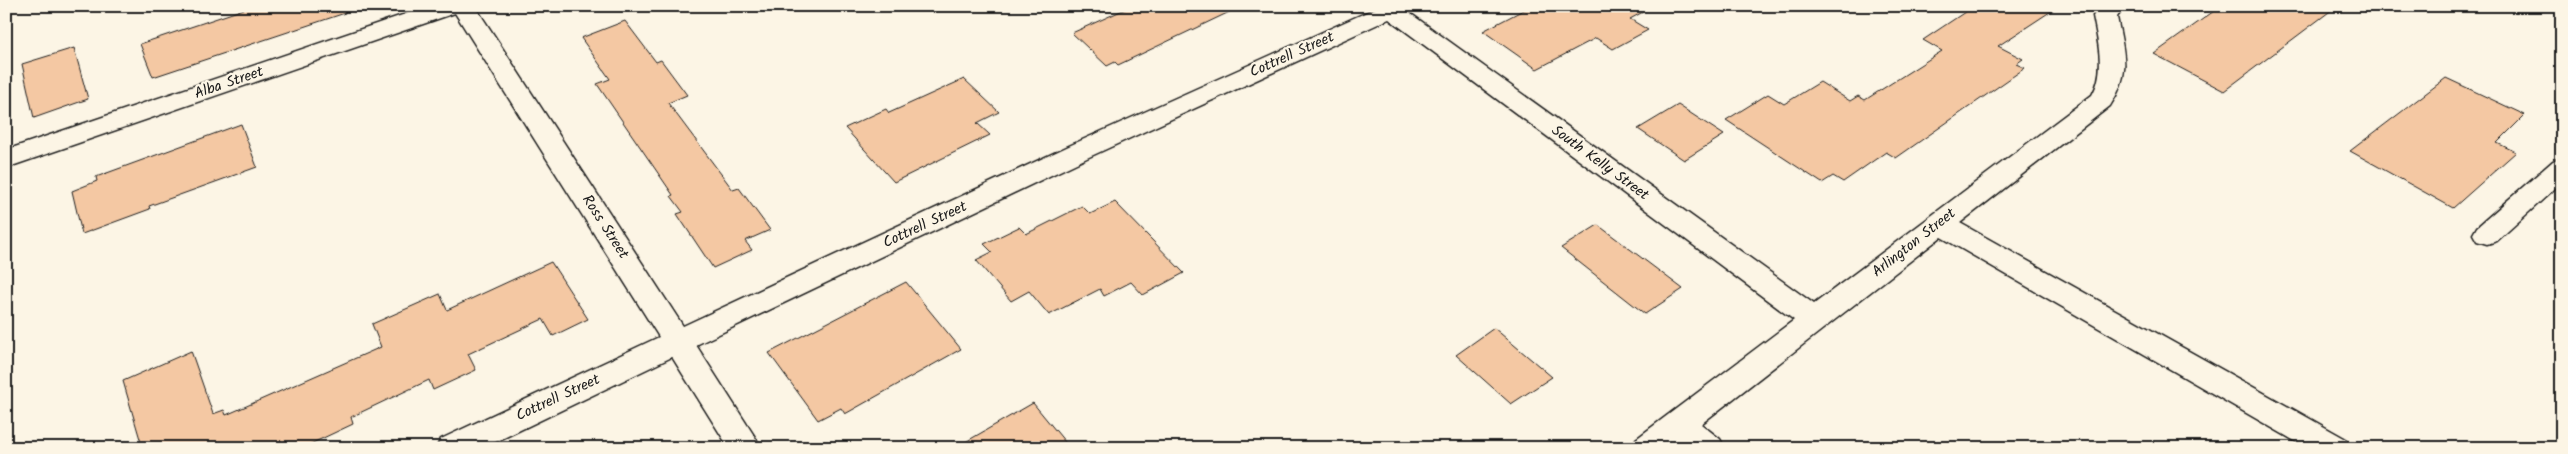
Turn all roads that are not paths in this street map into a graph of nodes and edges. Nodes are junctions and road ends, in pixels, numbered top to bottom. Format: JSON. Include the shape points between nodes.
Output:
{"nodes":[{"id":1,"x":452,"y":6,"type":"edge"},
{"id":2,"x":463,"y":6,"type":"edge"},
{"id":3,"x":2114,"y":6,"type":"edge"},
{"id":4,"x":1392,"y":7,"type":"edge"},
{"id":5,"x":6,"y":159,"type":"edge"},
{"id":6,"x":2562,"y":167,"type":"edge"},
{"id":7,"x":1940,"y":224,"type":"junction"},
{"id":8,"x":2487,"y":234,"type":"dead end"},
{"id":9,"x":1815,"y":320,"type":"junction"},
{"id":10,"x":678,"y":341,"type":"junction"},
{"id":11,"x":1678,"y":424,"type":"junction"},
{"id":12,"x":2320,"y":444,"type":"edge"},
{"id":13,"x":452,"y":448,"type":"edge"},
{"id":14,"x":746,"y":448,"type":"edge"},
{"id":15,"x":1647,"y":448,"type":"edge"},
{"id":16,"x":1709,"y":448,"type":"edge"}],
"edges":[{"from":1,"to":5,"type":"street","name":"Alba Street"},
{"from":2,"to":10,"type":"street","name":"Ross Street"},
{"from":3,"to":7,"type":"street","name":"Arlington Street","via":[[2105,16],[2112,57],[2112,83],[2100,100]]},
{"from":4,"to":9,"type":"street","name":"South Kelly Street"},
{"from":4,"to":10,"type":"street","name":"Cottrell Street"},
{"from":6,"to":8,"type":"street"},
{"from":7,"to":9,"type":"street","name":"Arlington Street"},
{"from":7,"to":12,"type":"street"},
{"from":9,"to":11,"type":"street","name":"Arlington Street"},
{"from":10,"to":13,"type":"street","name":"Cottrell Street"},
{"from":10,"to":14,"type":"street","name":"Ross Street"},
{"from":11,"to":15,"type":"street","name":"Arlington Street"},
{"from":11,"to":16,"type":"street"}]}
